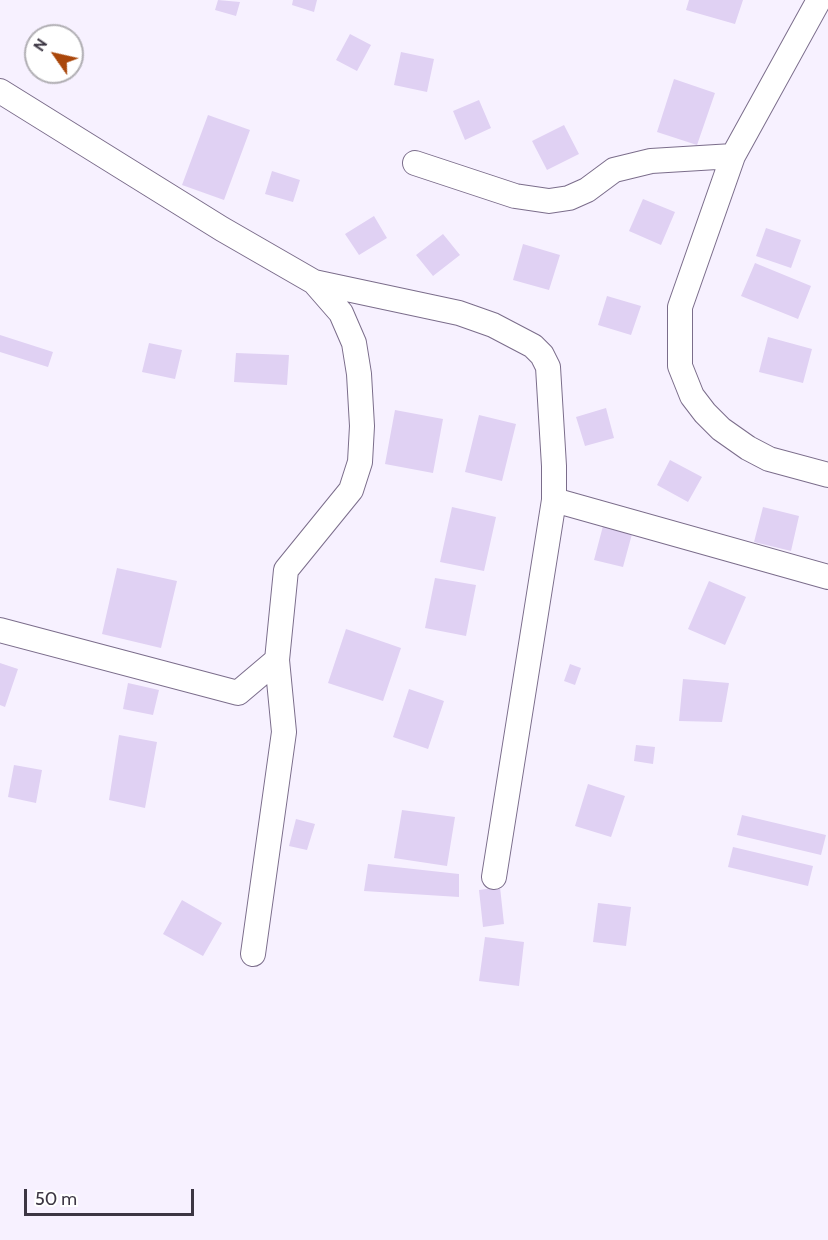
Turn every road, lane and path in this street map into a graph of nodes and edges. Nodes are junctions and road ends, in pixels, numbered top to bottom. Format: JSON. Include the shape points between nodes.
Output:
{"nodes":[{"id":1,"x":819,"y":0,"type":"edge"},
{"id":2,"x":0,"y":91,"type":"edge"},
{"id":3,"x":733,"y":156,"type":"junction"},
{"id":4,"x":415,"y":163,"type":"dead end"},
{"id":5,"x":314,"y":282,"type":"junction"},
{"id":6,"x":828,"y":475,"type":"edge"},
{"id":7,"x":554,"y":500,"type":"junction"},
{"id":8,"x":828,"y":577,"type":"edge"},
{"id":9,"x":0,"y":630,"type":"edge"},
{"id":10,"x":277,"y":660,"type":"junction"},
{"id":11,"x":494,"y":877,"type":"dead end"},
{"id":12,"x":253,"y":954,"type":"dead end"}],
"edges":[{"from":1,"to":3,"type":"street"},
{"from":2,"to":5,"type":"street"},
{"from":3,"to":4,"type":"street","via":[[651,161],[614,170],[586,190],[549,201],[515,196]]},
{"from":3,"to":6,"type":"street","via":[[680,307],[680,366],[692,396],[721,429],[769,459]]},
{"from":5,"to":7,"type":"street","via":[[459,313],[493,326],[542,355],[548,367]]},
{"from":5,"to":10,"type":"street","via":[[341,313],[354,342],[360,374],[360,462],[351,490],[286,570]]},
{"from":7,"to":8,"type":"street"},
{"from":7,"to":11,"type":"street"},
{"from":9,"to":10,"type":"street","via":[[238,693]]},
{"from":10,"to":12,"type":"street","via":[[284,732]]}]}
